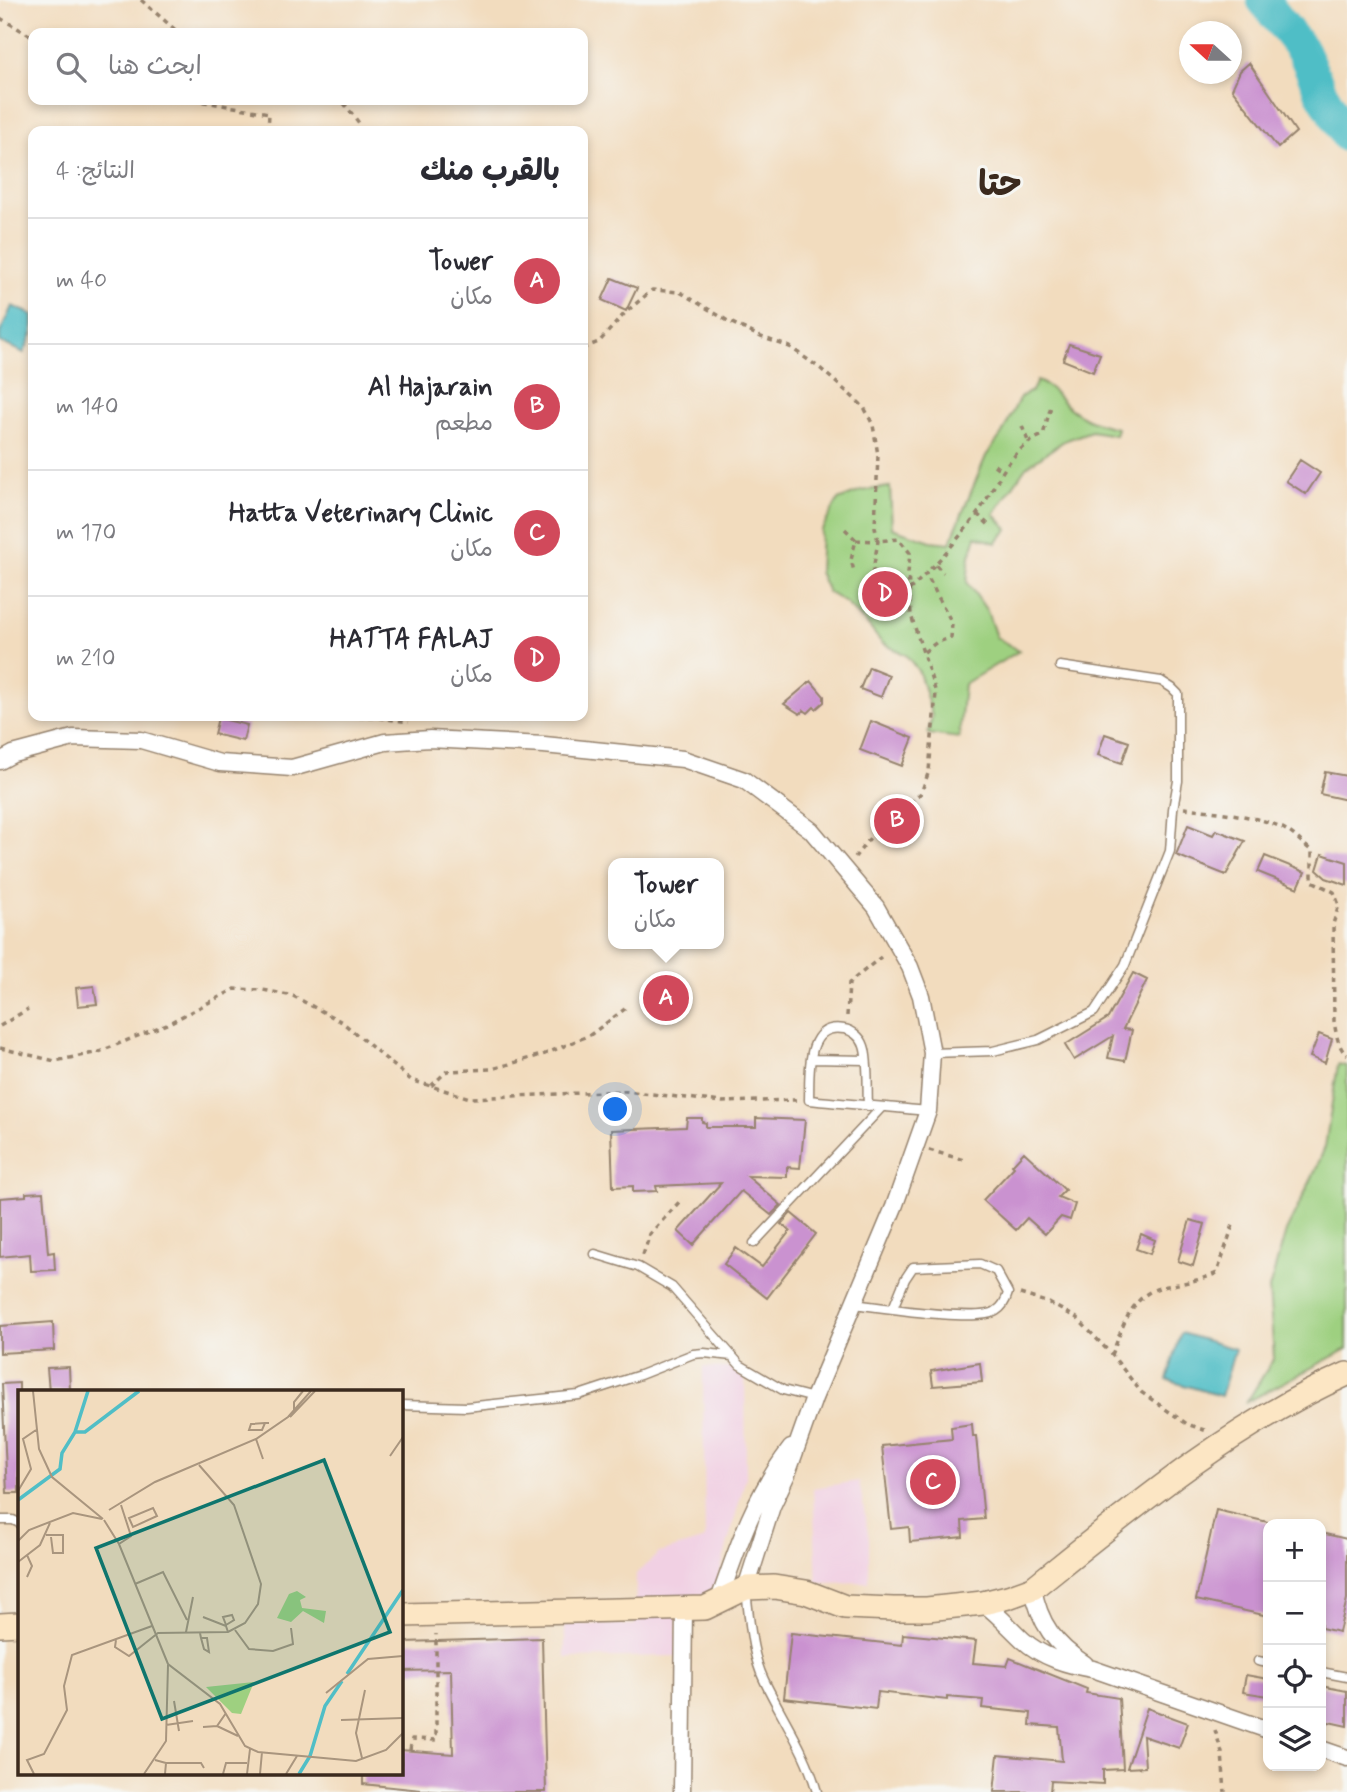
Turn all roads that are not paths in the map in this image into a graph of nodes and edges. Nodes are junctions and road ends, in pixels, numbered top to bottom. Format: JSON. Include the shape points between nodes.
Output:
{"nodes":[{"id":1,"x":1060,"y":666,"type":"dead end"},
{"id":2,"x":0,"y":761,"type":"edge"},
{"id":3,"x":932,"y":1054,"type":"junction"},
{"id":4,"x":811,"y":1059,"type":"junction"},
{"id":5,"x":866,"y":1060,"type":"junction"},
{"id":6,"x":869,"y":1106,"type":"junction"},
{"id":7,"x":882,"y":1107,"type":"junction"},
{"id":8,"x":928,"y":1111,"type":"junction"},
{"id":9,"x":754,"y":1243,"type":"dead end"},
{"id":10,"x":596,"y":1254,"type":"dead end"},
{"id":11,"x":853,"y":1304,"type":"junction"},
{"id":12,"x":893,"y":1308,"type":"junction"},
{"id":13,"x":733,"y":1356,"type":"junction"},
{"id":14,"x":1347,"y":1374,"type":"edge"},
{"id":15,"x":814,"y":1398,"type":"junction"},
{"id":16,"x":402,"y":1405,"type":"edge"},
{"id":17,"x":797,"y":1441,"type":"junction"},
{"id":18,"x":0,"y":1520,"type":"edge"},
{"id":19,"x":18,"y":1522,"type":"edge"},
{"id":20,"x":746,"y":1588,"type":"junction"},
{"id":21,"x":1033,"y":1588,"type":"junction"},
{"id":22,"x":718,"y":1603,"type":"junction"},
{"id":23,"x":983,"y":1603,"type":"junction"},
{"id":24,"x":684,"y":1609,"type":"junction"},
{"id":25,"x":402,"y":1615,"type":"edge"},
{"id":26,"x":18,"y":1624,"type":"edge"},
{"id":27,"x":0,"y":1625,"type":"edge"},
{"id":28,"x":1258,"y":1661,"type":"dead end"},
{"id":29,"x":1263,"y":1662,"type":"edge"},
{"id":30,"x":1093,"y":1669,"type":"junction"},
{"id":31,"x":1326,"y":1673,"type":"edge"},
{"id":32,"x":1347,"y":1677,"type":"edge"},
{"id":33,"x":1263,"y":1728,"type":"edge"},
{"id":34,"x":1326,"y":1751,"type":"edge"},
{"id":35,"x":1347,"y":1758,"type":"edge"},
{"id":36,"x":682,"y":1792,"type":"edge"},
{"id":37,"x":817,"y":1792,"type":"edge"}],
"edges":[{"from":1,"to":3,"type":"lane","via":[[1161,681],[1178,694],[1178,781],[1170,851],[1125,965],[1094,1012],[1038,1040],[993,1051]]},
{"from":2,"to":3,"type":"street","via":[[73,738],[141,740],[220,763],[292,768],[385,742],[430,739],[683,759],[744,780],[811,830],[845,870],[876,907],[910,967],[921,996]]},
{"from":3,"to":8,"type":"street"},
{"from":4,"to":5,"type":"lane"},
{"from":4,"to":5,"type":"lane","via":[[813,1045],[833,1028],[858,1036]]},
{"from":4,"to":6,"type":"lane","via":[[808,1100]]},
{"from":5,"to":6,"type":"lane"},
{"from":6,"to":7,"type":"lane"},
{"from":7,"to":8,"type":"lane"},
{"from":7,"to":9,"type":"lane"},
{"from":8,"to":11,"type":"street"},
{"from":10,"to":13,"type":"lane","via":[[638,1266],[672,1287]]},
{"from":11,"to":12,"type":"lane"},
{"from":11,"to":15,"type":"street"},
{"from":12,"to":12,"type":"lane","via":[[978,1317],[996,1312],[1008,1293],[996,1271],[980,1264],[913,1267]]},
{"from":13,"to":15,"type":"lane","via":[[740,1365],[783,1390]]},
{"from":13,"to":16,"type":"lane","via":[[693,1354],[579,1395],[466,1407]]},
{"from":14,"to":21,"type":"main road","via":[[1229,1438]]},
{"from":15,"to":17,"type":"street"},
{"from":17,"to":20,"type":"street"},
{"from":17,"to":22,"type":"street","via":[[752,1512]]},
{"from":18,"to":19,"type":"lane"},
{"from":20,"to":22,"type":"main road"},
{"from":20,"to":23,"type":"main road","via":[[806,1592],[861,1609]]},
{"from":20,"to":37,"type":"lane","via":[[759,1668],[805,1755]]},
{"from":21,"to":23,"type":"main road"},
{"from":21,"to":30,"type":"street","via":[[1051,1635]]},
{"from":22,"to":24,"type":"main road"},
{"from":23,"to":30,"type":"street","via":[[1038,1651],[1072,1666]]},
{"from":24,"to":25,"type":"main road"},
{"from":24,"to":36,"type":"street"},
{"from":26,"to":27,"type":"main road"},
{"from":28,"to":29,"type":"lane"},
{"from":30,"to":33,"type":"street"},
{"from":31,"to":32,"type":"lane"},
{"from":34,"to":35,"type":"street"}]}
